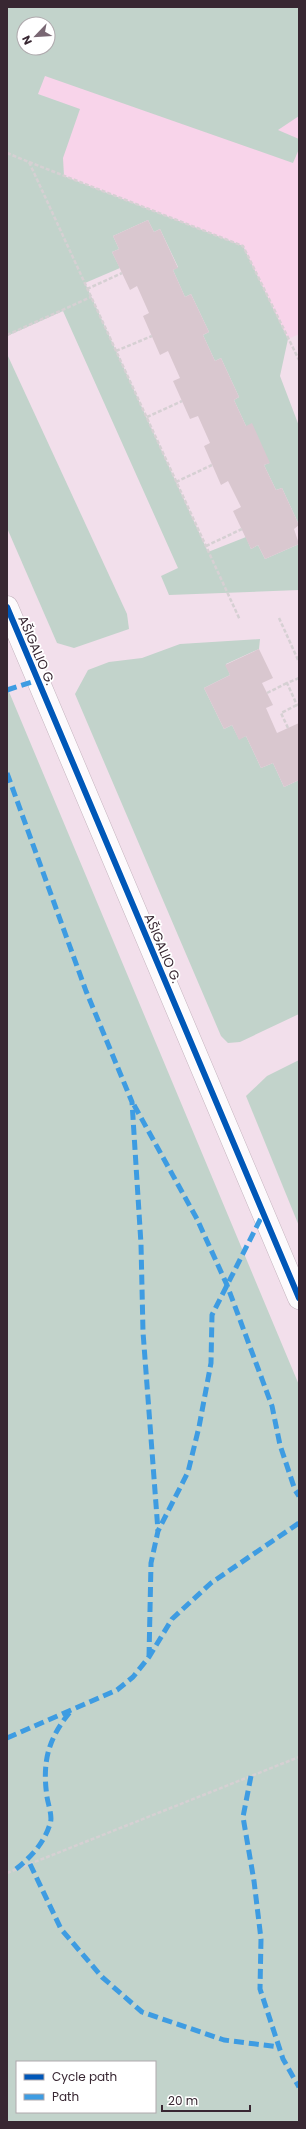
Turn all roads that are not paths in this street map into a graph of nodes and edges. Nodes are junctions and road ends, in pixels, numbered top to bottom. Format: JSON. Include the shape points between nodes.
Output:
{"nodes":[{"id":1,"x":7,"y":607,"type":"edge"},
{"id":2,"x":299,"y":1298,"type":"edge"}],
"edges":[{"from":1,"to":2,"type":"street","name":"AŠIGALIO G."}]}
